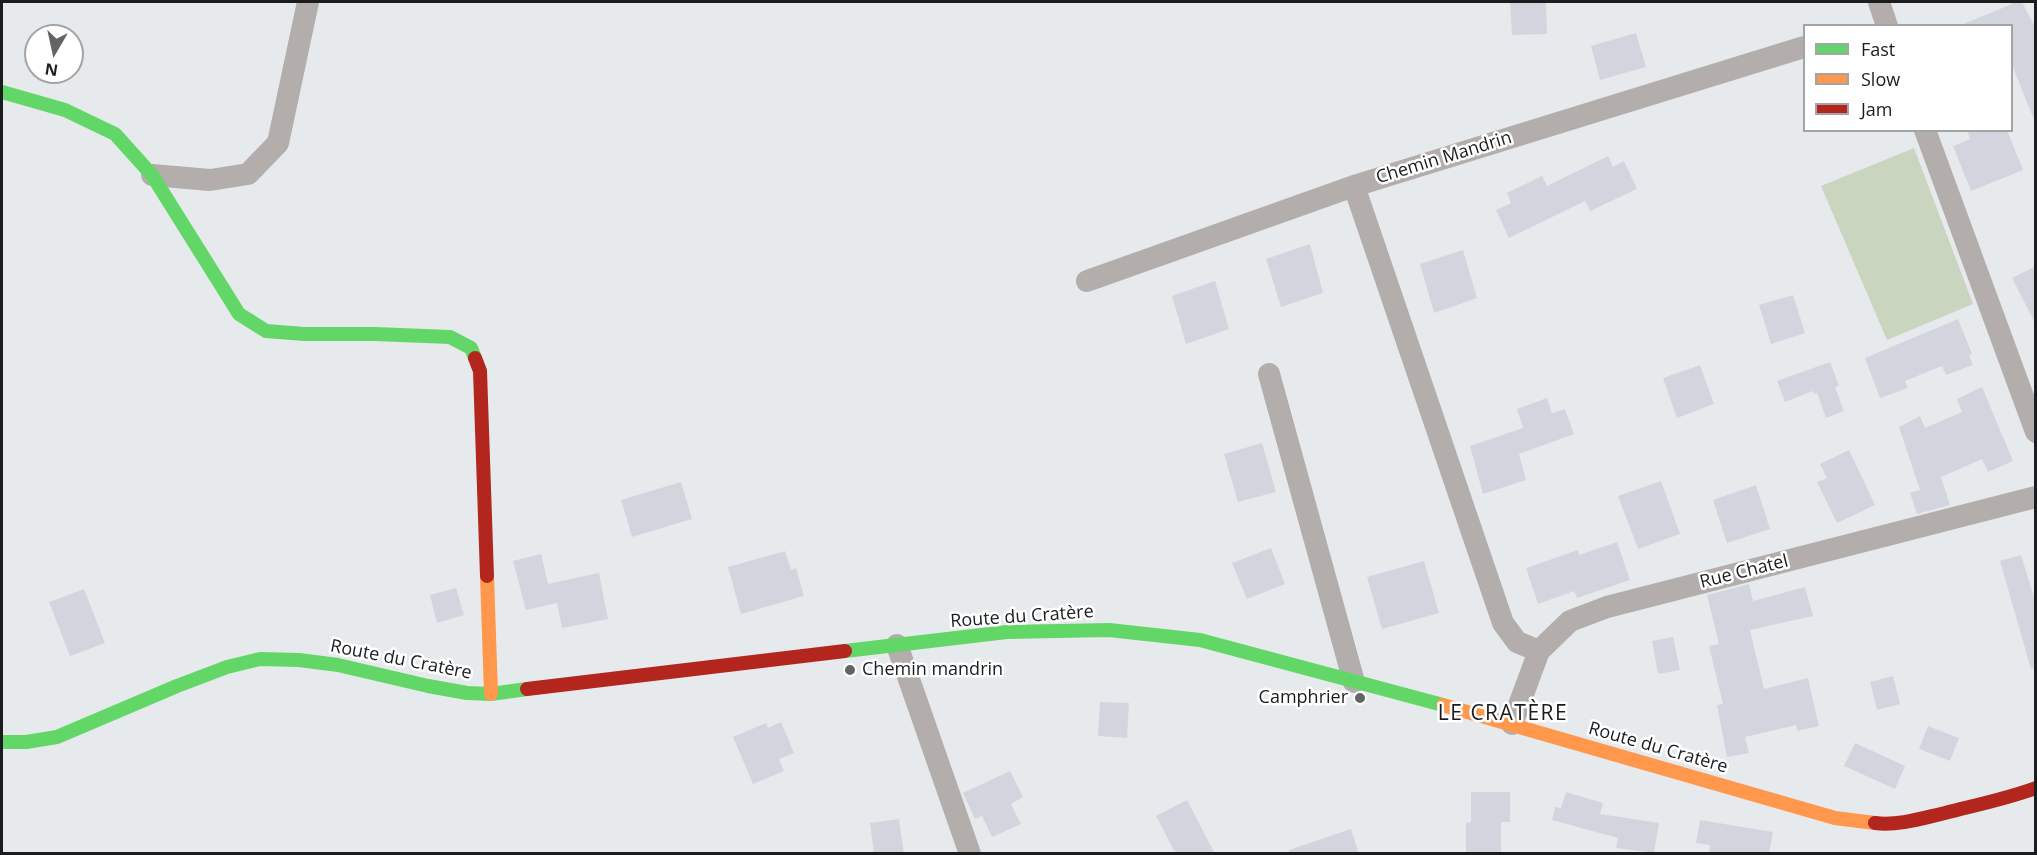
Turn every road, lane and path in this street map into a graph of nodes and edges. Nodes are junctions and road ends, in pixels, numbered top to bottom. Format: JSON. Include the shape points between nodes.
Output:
{"nodes":[{"id":1,"x":308,"y":2,"type":"edge"},
{"id":2,"x":1803,"y":47,"type":"edge"},
{"id":3,"x":2,"y":92,"type":"edge"},
{"id":4,"x":1926,"y":132,"type":"edge"},
{"id":5,"x":152,"y":175,"type":"junction"},
{"id":6,"x":1354,"y":186,"type":"junction"},
{"id":7,"x":1088,"y":281,"type":"dead end"},
{"id":8,"x":1269,"y":375,"type":"dead end"},
{"id":9,"x":2036,"y":432,"type":"edge"},
{"id":10,"x":2036,"y":497,"type":"edge"},
{"id":11,"x":897,"y":645,"type":"junction"},
{"id":12,"x":1539,"y":651,"type":"junction"},
{"id":13,"x":1354,"y":682,"type":"junction"},
{"id":14,"x":491,"y":694,"type":"junction"},
{"id":15,"x":1512,"y":724,"type":"junction"},
{"id":16,"x":2,"y":742,"type":"edge"},
{"id":17,"x":2036,"y":788,"type":"edge"},
{"id":18,"x":970,"y":854,"type":"edge"}],
"edges":[{"from":1,"to":5,"type":"street","via":[[278,143],[248,174],[210,180]]},
{"from":2,"to":6,"type":"street","name":"Chemin Mandrin"},
{"from":3,"to":5,"type":"street","via":[[65,110],[115,134]]},
{"from":4,"to":9,"type":"street"},
{"from":5,"to":14,"type":"street","via":[[239,314],[266,331],[450,337],[471,348],[480,371]]},
{"from":6,"to":7,"type":"street","name":"Chemin Mandrin"},
{"from":6,"to":12,"type":"street","via":[[1503,623],[1517,642]]},
{"from":8,"to":13,"type":"street"},
{"from":10,"to":12,"type":"street","name":"Rue Chatel","via":[[1607,607],[1570,621]]},
{"from":11,"to":13,"type":"street","name":"Route du Cratère","via":[[1007,632],[1109,630],[1200,640]]},
{"from":11,"to":14,"type":"street","name":"Route du Cratère"},
{"from":11,"to":18,"type":"street"},
{"from":12,"to":15,"type":"street","name":"Rue Chatel"},
{"from":13,"to":15,"type":"street","name":"Route du Cratère"},
{"from":14,"to":16,"type":"street","name":"Route du Cratère","via":[[428,686],[328,664],[260,659],[177,686],[57,737]]},
{"from":15,"to":17,"type":"street","name":"Route du Cratère","via":[[1835,818],[1885,824],[2008,798]]}]}
